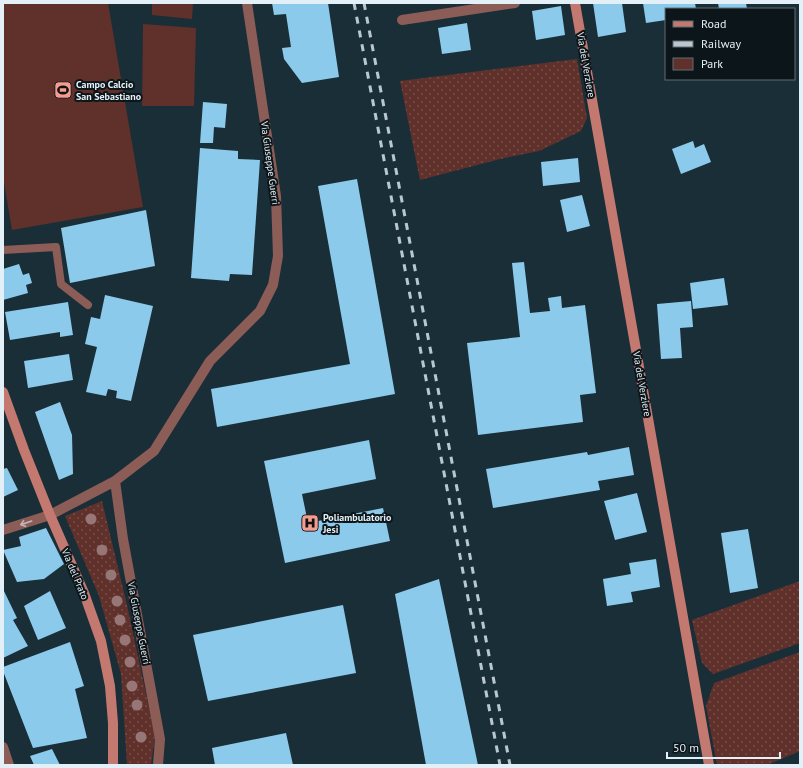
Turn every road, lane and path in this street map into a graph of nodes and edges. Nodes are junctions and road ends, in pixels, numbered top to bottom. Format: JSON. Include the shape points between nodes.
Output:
{"nodes":[{"id":1,"x":247,"y":3,"type":"edge"},
{"id":2,"x":515,"y":3,"type":"edge"},
{"id":3,"x":575,"y":3,"type":"edge"},
{"id":4,"x":402,"y":20,"type":"dead end"},
{"id":5,"x":3,"y":250,"type":"edge"},
{"id":6,"x":88,"y":305,"type":"dead end"},
{"id":7,"x":3,"y":392,"type":"edge"},
{"id":8,"x":115,"y":482,"type":"junction"},
{"id":9,"x":50,"y":515,"type":"junction"},
{"id":10,"x":3,"y":530,"type":"edge"},
{"id":11,"x":3,"y":747,"type":"edge"},
{"id":12,"x":9,"y":765,"type":"edge"},
{"id":13,"x":113,"y":765,"type":"edge"},
{"id":14,"x":158,"y":765,"type":"edge"},
{"id":15,"x":709,"y":765,"type":"edge"}],
"edges":[{"from":1,"to":8,"type":"street","name":"Via Giuseppe Guerri","via":[[276,196],[278,256],[273,285],[260,311],[210,362],[154,451]]},
{"from":2,"to":4,"type":"street"},
{"from":3,"to":15,"type":"street","name":"Via del Verziere"},
{"from":5,"to":6,"type":"lane","via":[[56,247],[61,284]]},
{"from":7,"to":9,"type":"street","name":"Via del Prato"},
{"from":8,"to":9,"type":"street","name":"Via Giuseppe Guerri"},
{"from":8,"to":14,"type":"street","name":"Via Giuseppe Guerri","via":[[123,540],[160,739]]},
{"from":9,"to":10,"type":"street","name":"Via Giuseppe Guerri","one_way":true},
{"from":9,"to":13,"type":"street","name":"Via del Prato","via":[[84,593],[101,642],[110,686]]},
{"from":11,"to":12,"type":"street"}]}
